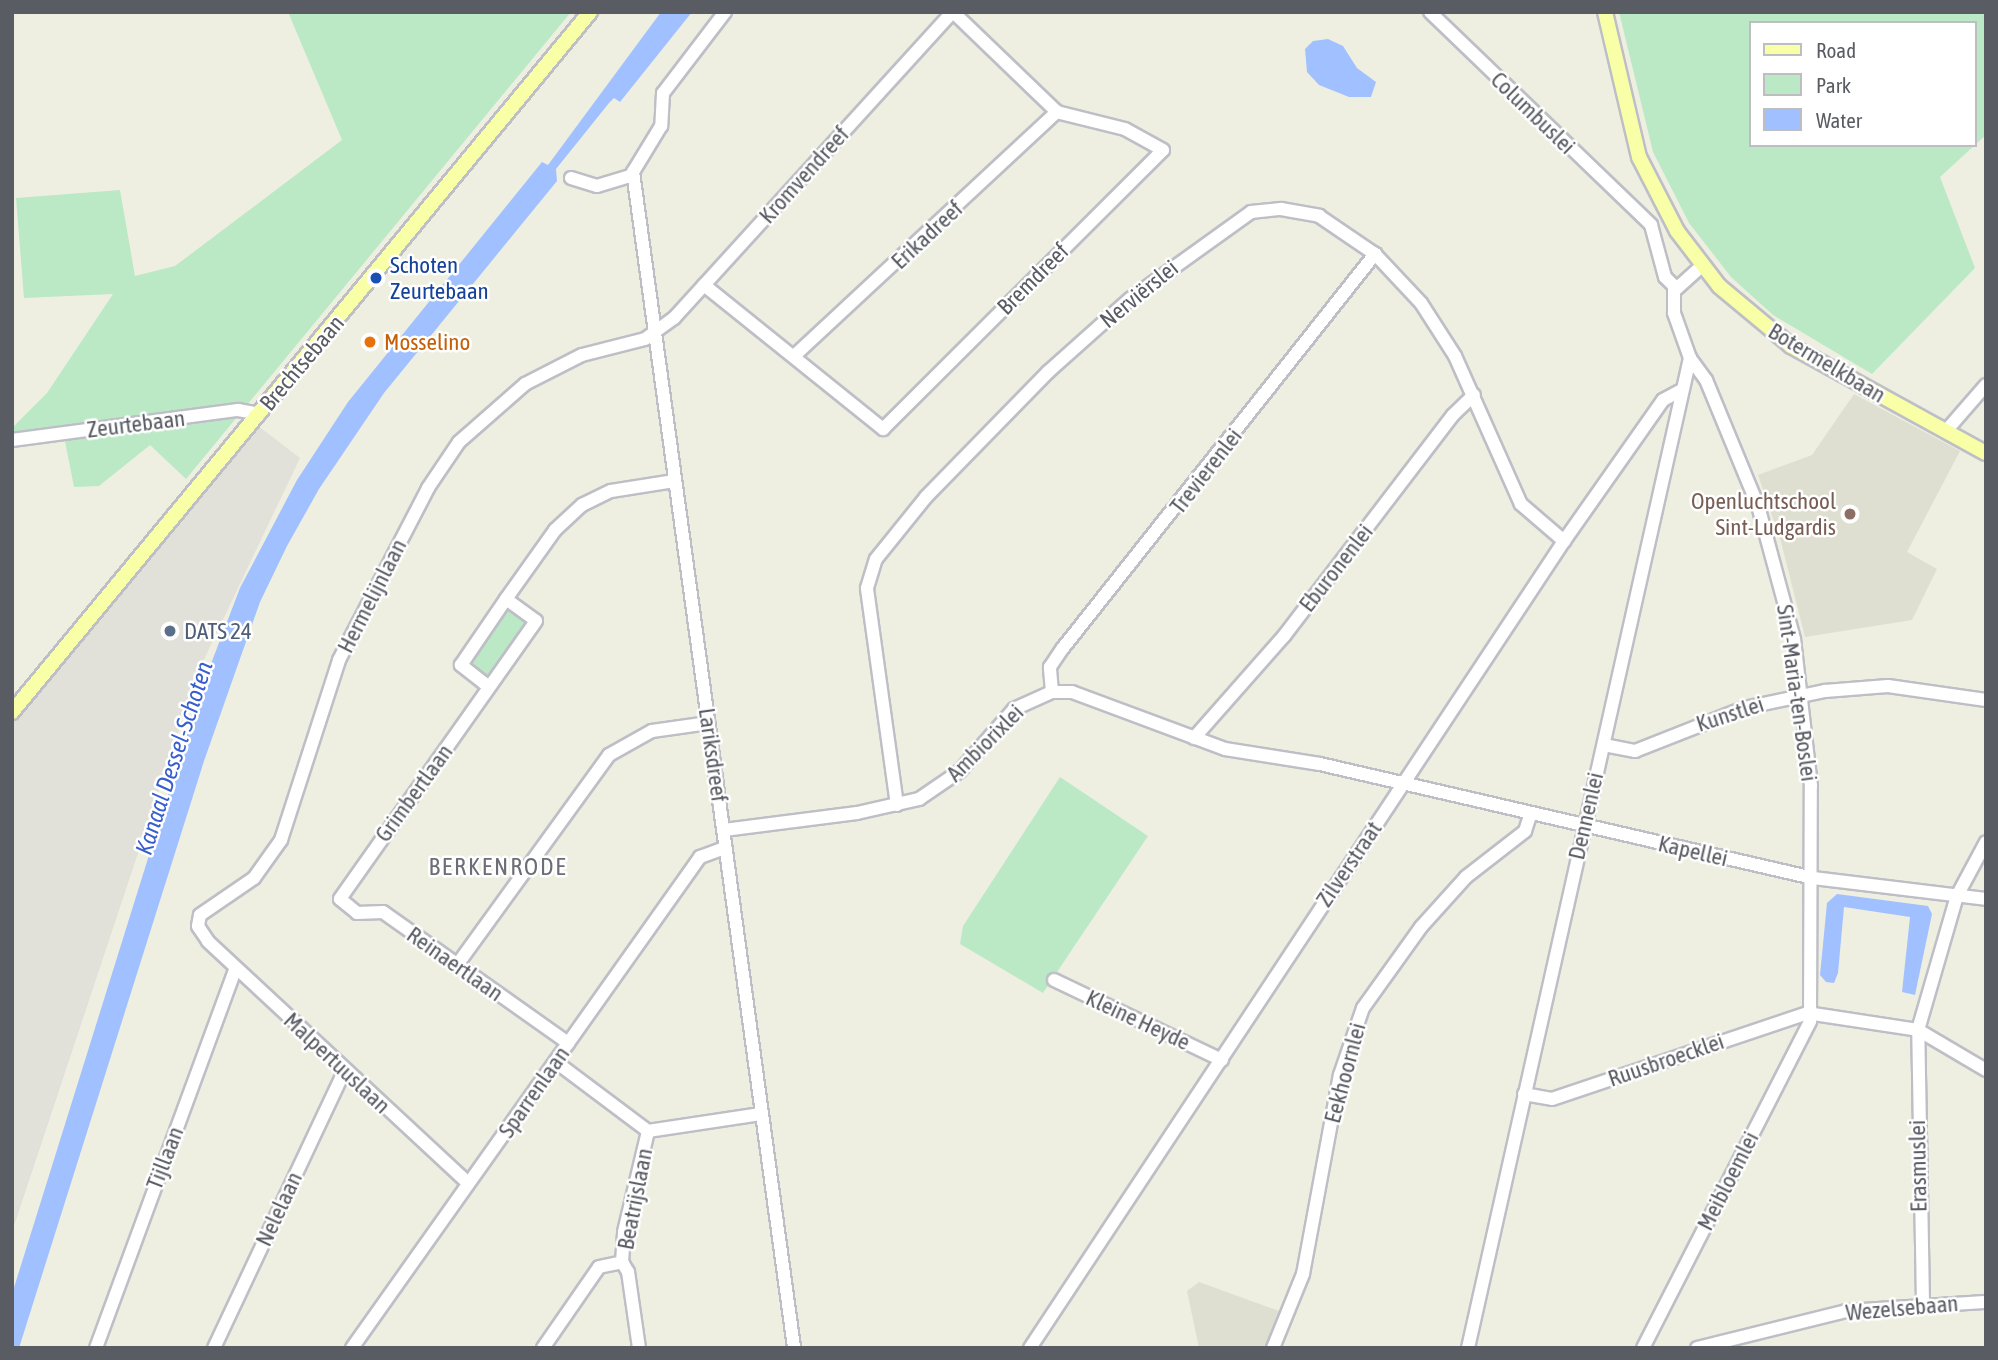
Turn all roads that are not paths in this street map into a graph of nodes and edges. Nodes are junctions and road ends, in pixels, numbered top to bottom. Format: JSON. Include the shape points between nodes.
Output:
{"nodes":[{"id":1,"x":590,"y":12,"type":"edge"},
{"id":2,"x":725,"y":12,"type":"edge"},
{"id":3,"x":953,"y":12,"type":"edge"},
{"id":4,"x":1430,"y":12,"type":"edge"},
{"id":5,"x":1605,"y":12,"type":"edge"},
{"id":6,"x":1057,"y":112,"type":"junction"},
{"id":7,"x":636,"y":170,"type":"junction"},
{"id":8,"x":571,"y":178,"type":"dead end"},
{"id":9,"x":1375,"y":254,"type":"junction"},
{"id":10,"x":1702,"y":266,"type":"junction"},
{"id":11,"x":705,"y":285,"type":"junction"},
{"id":12,"x":1676,"y":288,"type":"junction"},
{"id":13,"x":653,"y":333,"type":"junction"},
{"id":14,"x":794,"y":356,"type":"junction"},
{"id":15,"x":1690,"y":358,"type":"junction"},
{"id":16,"x":1986,"y":385,"type":"edge"},
{"id":17,"x":1680,"y":391,"type":"junction"},
{"id":18,"x":1474,"y":395,"type":"junction"},
{"id":19,"x":260,"y":414,"type":"junction"},
{"id":20,"x":1946,"y":431,"type":"junction"},
{"id":21,"x":12,"y":440,"type":"edge"},
{"id":22,"x":1986,"y":453,"type":"edge"},
{"id":23,"x":674,"y":481,"type":"junction"},
{"id":24,"x":1564,"y":541,"type":"junction"},
{"id":25,"x":506,"y":600,"type":"junction"},
{"id":26,"x":489,"y":687,"type":"junction"},
{"id":27,"x":1052,"y":692,"type":"junction"},
{"id":28,"x":1803,"y":694,"type":"junction"},
{"id":29,"x":1986,"y":700,"type":"edge"},
{"id":30,"x":12,"y":712,"type":"edge"},
{"id":31,"x":708,"y":723,"type":"junction"},
{"id":32,"x":1194,"y":738,"type":"junction"},
{"id":33,"x":1604,"y":745,"type":"junction"},
{"id":34,"x":1404,"y":783,"type":"junction"},
{"id":35,"x":897,"y":805,"type":"junction"},
{"id":36,"x":1531,"y":813,"type":"junction"},
{"id":37,"x":1583,"y":826,"type":"junction"},
{"id":38,"x":724,"y":830,"type":"junction"},
{"id":39,"x":1986,"y":842,"type":"edge"},
{"id":40,"x":725,"y":848,"type":"junction"},
{"id":41,"x":1813,"y":878,"type":"junction"},
{"id":42,"x":1957,"y":896,"type":"junction"},
{"id":43,"x":340,"y":899,"type":"joint"},
{"id":44,"x":1986,"y":899,"type":"edge"},
{"id":45,"x":208,"y":941,"type":"joint"},
{"id":46,"x":457,"y":965,"type":"junction"},
{"id":47,"x":236,"y":968,"type":"junction"},
{"id":48,"x":1054,"y":980,"type":"dead end"},
{"id":49,"x":1807,"y":1013,"type":"junction"},
{"id":50,"x":1918,"y":1030,"type":"junction"},
{"id":51,"x":568,"y":1043,"type":"junction"},
{"id":52,"x":1222,"y":1060,"type":"junction"},
{"id":53,"x":556,"y":1062,"type":"junction"},
{"id":54,"x":345,"y":1070,"type":"junction"},
{"id":55,"x":1986,"y":1070,"type":"edge"},
{"id":56,"x":1524,"y":1094,"type":"junction"},
{"id":57,"x":761,"y":1114,"type":"junction"},
{"id":58,"x":648,"y":1131,"type":"junction"},
{"id":59,"x":468,"y":1184,"type":"junction"},
{"id":60,"x":622,"y":1262,"type":"junction"},
{"id":61,"x":1986,"y":1302,"type":"edge"},
{"id":62,"x":1923,"y":1303,"type":"junction"},
{"id":63,"x":1713,"y":1346,"type":"edge"},
{"id":64,"x":96,"y":1348,"type":"edge"},
{"id":65,"x":214,"y":1348,"type":"edge"},
{"id":66,"x":352,"y":1348,"type":"edge"},
{"id":67,"x":543,"y":1348,"type":"edge"},
{"id":68,"x":639,"y":1348,"type":"edge"},
{"id":69,"x":794,"y":1348,"type":"edge"},
{"id":70,"x":1030,"y":1348,"type":"edge"},
{"id":71,"x":1273,"y":1348,"type":"edge"},
{"id":72,"x":1468,"y":1348,"type":"edge"},
{"id":73,"x":1643,"y":1348,"type":"edge"},
{"id":74,"x":1697,"y":1348,"type":"edge"}],
"edges":[{"from":1,"to":19,"type":"main road","name":"Brechtsebaan"},
{"from":2,"to":7,"type":"street","via":[[663,93],[661,126]]},
{"from":3,"to":6,"type":"street","name":"Bremdreef"},
{"from":3,"to":11,"type":"street","name":"Kromvendreef"},
{"from":4,"to":12,"type":"street","name":"Columbuslei","via":[[1651,225],[1665,277]]},
{"from":5,"to":10,"type":"main road","name":"Botermelkbaan","via":[[1639,157],[1665,212]]},
{"from":6,"to":14,"type":"street","name":"Erikadreef"},
{"from":6,"to":14,"type":"street","name":"Bremdreef","via":[[1125,129],[1163,150],[883,429]]},
{"from":7,"to":8,"type":"street","via":[[597,186]]},
{"from":7,"to":13,"type":"street","name":"Lariksdreef"},
{"from":9,"to":18,"type":"street","name":"Nerviërslei","via":[[1421,303]]},
{"from":9,"to":27,"type":"street","name":"Trevierenlei","via":[[1063,648],[1051,667]]},
{"from":9,"to":35,"type":"street","name":"Nerviërslei","via":[[1319,216],[1281,209],[1251,212],[1130,299],[1004,415],[926,497],[876,559],[867,588]]},
{"from":10,"to":12,"type":"street"},
{"from":10,"to":20,"type":"main road","name":"Botermelkbaan","via":[[1745,311],[1791,346]]},
{"from":11,"to":13,"type":"street","name":"Kromvendreef"},
{"from":11,"to":14,"type":"street","name":"Bremdreef"},
{"from":12,"to":15,"type":"street","via":[[1674,313]]},
{"from":13,"to":23,"type":"street","name":"Lariksdreef"},
{"from":13,"to":45,"type":"street","name":"Hermelijnlaan","via":[[582,355],[525,384],[481,419],[442,465],[339,660],[281,840],[254,878],[200,915],[198,926]]},
{"from":15,"to":17,"type":"street","name":"Dennenlei"},
{"from":15,"to":28,"type":"street","name":"Sint-Maria-ten-Boslei","via":[[1706,380],[1758,506],[1783,591]]},
{"from":16,"to":20,"type":"street"},
{"from":17,"to":24,"type":"street","name":"Zilverstraat","via":[[1663,400]]},
{"from":17,"to":33,"type":"street","name":"Dennenlei"},
{"from":18,"to":24,"type":"street","name":"Nerviërslei","via":[[1521,504]]},
{"from":18,"to":32,"type":"street","name":"Eburonenlei","via":[[1453,415],[1284,636]]},
{"from":19,"to":21,"type":"street","name":"Zeurtebaan","via":[[238,410]]},
{"from":19,"to":30,"type":"main road","name":"Brechtsebaan"},
{"from":20,"to":22,"type":"main road","name":"Botermelkbaan"},
{"from":23,"to":25,"type":"street","via":[[611,491],[582,505],[555,530]]},
{"from":23,"to":31,"type":"street","name":"Lariksdreef"},
{"from":24,"to":34,"type":"street","name":"Zilverstraat"},
{"from":25,"to":26,"type":"street","via":[[461,664]]},
{"from":25,"to":26,"type":"street","name":"Grimbertlaan","via":[[536,621]]},
{"from":26,"to":43,"type":"street","name":"Grimbertlaan"},
{"from":27,"to":32,"type":"street","via":[[1098,698]]},
{"from":27,"to":35,"type":"street","name":"Ambiorixlei","via":[[1014,709],[939,788]]},
{"from":28,"to":29,"type":"street","name":"Kunstlei","via":[[1888,687]]},
{"from":28,"to":33,"type":"street","name":"Kunstlei","via":[[1722,715],[1634,751]]},
{"from":28,"to":41,"type":"street","name":"Sint-Maria-ten-Boslei"},
{"from":31,"to":38,"type":"street","name":"Lariksdreef"},
{"from":31,"to":46,"type":"street","via":[[652,731],[609,755]]},
{"from":32,"to":34,"type":"street","via":[[1225,749]]},
{"from":33,"to":37,"type":"street","name":"Dennenlei"},
{"from":34,"to":36,"type":"street","name":"Kapellei"},
{"from":34,"to":52,"type":"street","name":"Zilverstraat"},
{"from":35,"to":38,"type":"street","name":"Ambiorixlei"},
{"from":36,"to":37,"type":"street","name":"Kapellei"},
{"from":36,"to":71,"type":"street","name":"Eekhoornlei","via":[[1525,831],[1466,877],[1421,927],[1363,1009],[1340,1074],[1303,1274]]},
{"from":37,"to":41,"type":"street","name":"Kapellei"},
{"from":37,"to":56,"type":"street","name":"Dennenlei"},
{"from":38,"to":40,"type":"street","name":"Lariksdreef"},
{"from":39,"to":42,"type":"street","name":"Erasmuslei"},
{"from":40,"to":51,"type":"street","name":"Sparrenlaan","via":[[701,857]]},
{"from":40,"to":57,"type":"street","name":"Lariksdreef"},
{"from":41,"to":42,"type":"street","name":"Kapellei"},
{"from":41,"to":49,"type":"street","name":"Sint-Maria-ten-Boslei"},
{"from":42,"to":44,"type":"street","name":"Kapellei"},
{"from":42,"to":50,"type":"street","name":"Erasmuslei"},
{"from":43,"to":46,"type":"street","name":"Reinaertlaan","via":[[357,913],[383,912]]},
{"from":45,"to":47,"type":"street","name":"Malpertuuslaan"},
{"from":46,"to":51,"type":"street","name":"Reinaertlaan"},
{"from":47,"to":54,"type":"street","name":"Malpertuuslaan"},
{"from":47,"to":64,"type":"street","name":"Tijllaan"},
{"from":48,"to":52,"type":"street","name":"Kleine Heyde"},
{"from":49,"to":50,"type":"street"},
{"from":49,"to":56,"type":"street","name":"Ruusbroecklei","via":[[1552,1099]]},
{"from":49,"to":73,"type":"street","name":"Meibloemlei","via":[[1810,1021]]},
{"from":50,"to":55,"type":"street"},
{"from":50,"to":62,"type":"street","name":"Erasmuslei"},
{"from":51,"to":53,"type":"street","name":"Sparrenlaan"},
{"from":52,"to":70,"type":"street","name":"Zilverstraat"},
{"from":53,"to":58,"type":"street"},
{"from":53,"to":59,"type":"street","name":"Sparrenlaan"},
{"from":54,"to":59,"type":"street","name":"Malpertuuslaan"},
{"from":54,"to":65,"type":"street","name":"Nelelaan"},
{"from":56,"to":72,"type":"street","name":"Dennenlei"},
{"from":57,"to":58,"type":"street"},
{"from":57,"to":69,"type":"street","name":"Lariksdreef"},
{"from":58,"to":60,"type":"street","name":"Beatrijslaan","via":[[624,1232]]},
{"from":59,"to":66,"type":"street","name":"Sparrenlaan"},
{"from":60,"to":67,"type":"street","via":[[599,1267]]},
{"from":60,"to":68,"type":"street","name":"Beatrijslaan","via":[[628,1272]]},
{"from":61,"to":62,"type":"street","name":"Wezelsebaan"},
{"from":62,"to":63,"type":"street","name":"Wezelsebaan","via":[[1846,1311]]},
{"from":63,"to":74,"type":"street","name":"Wezelsebaan"}]}
